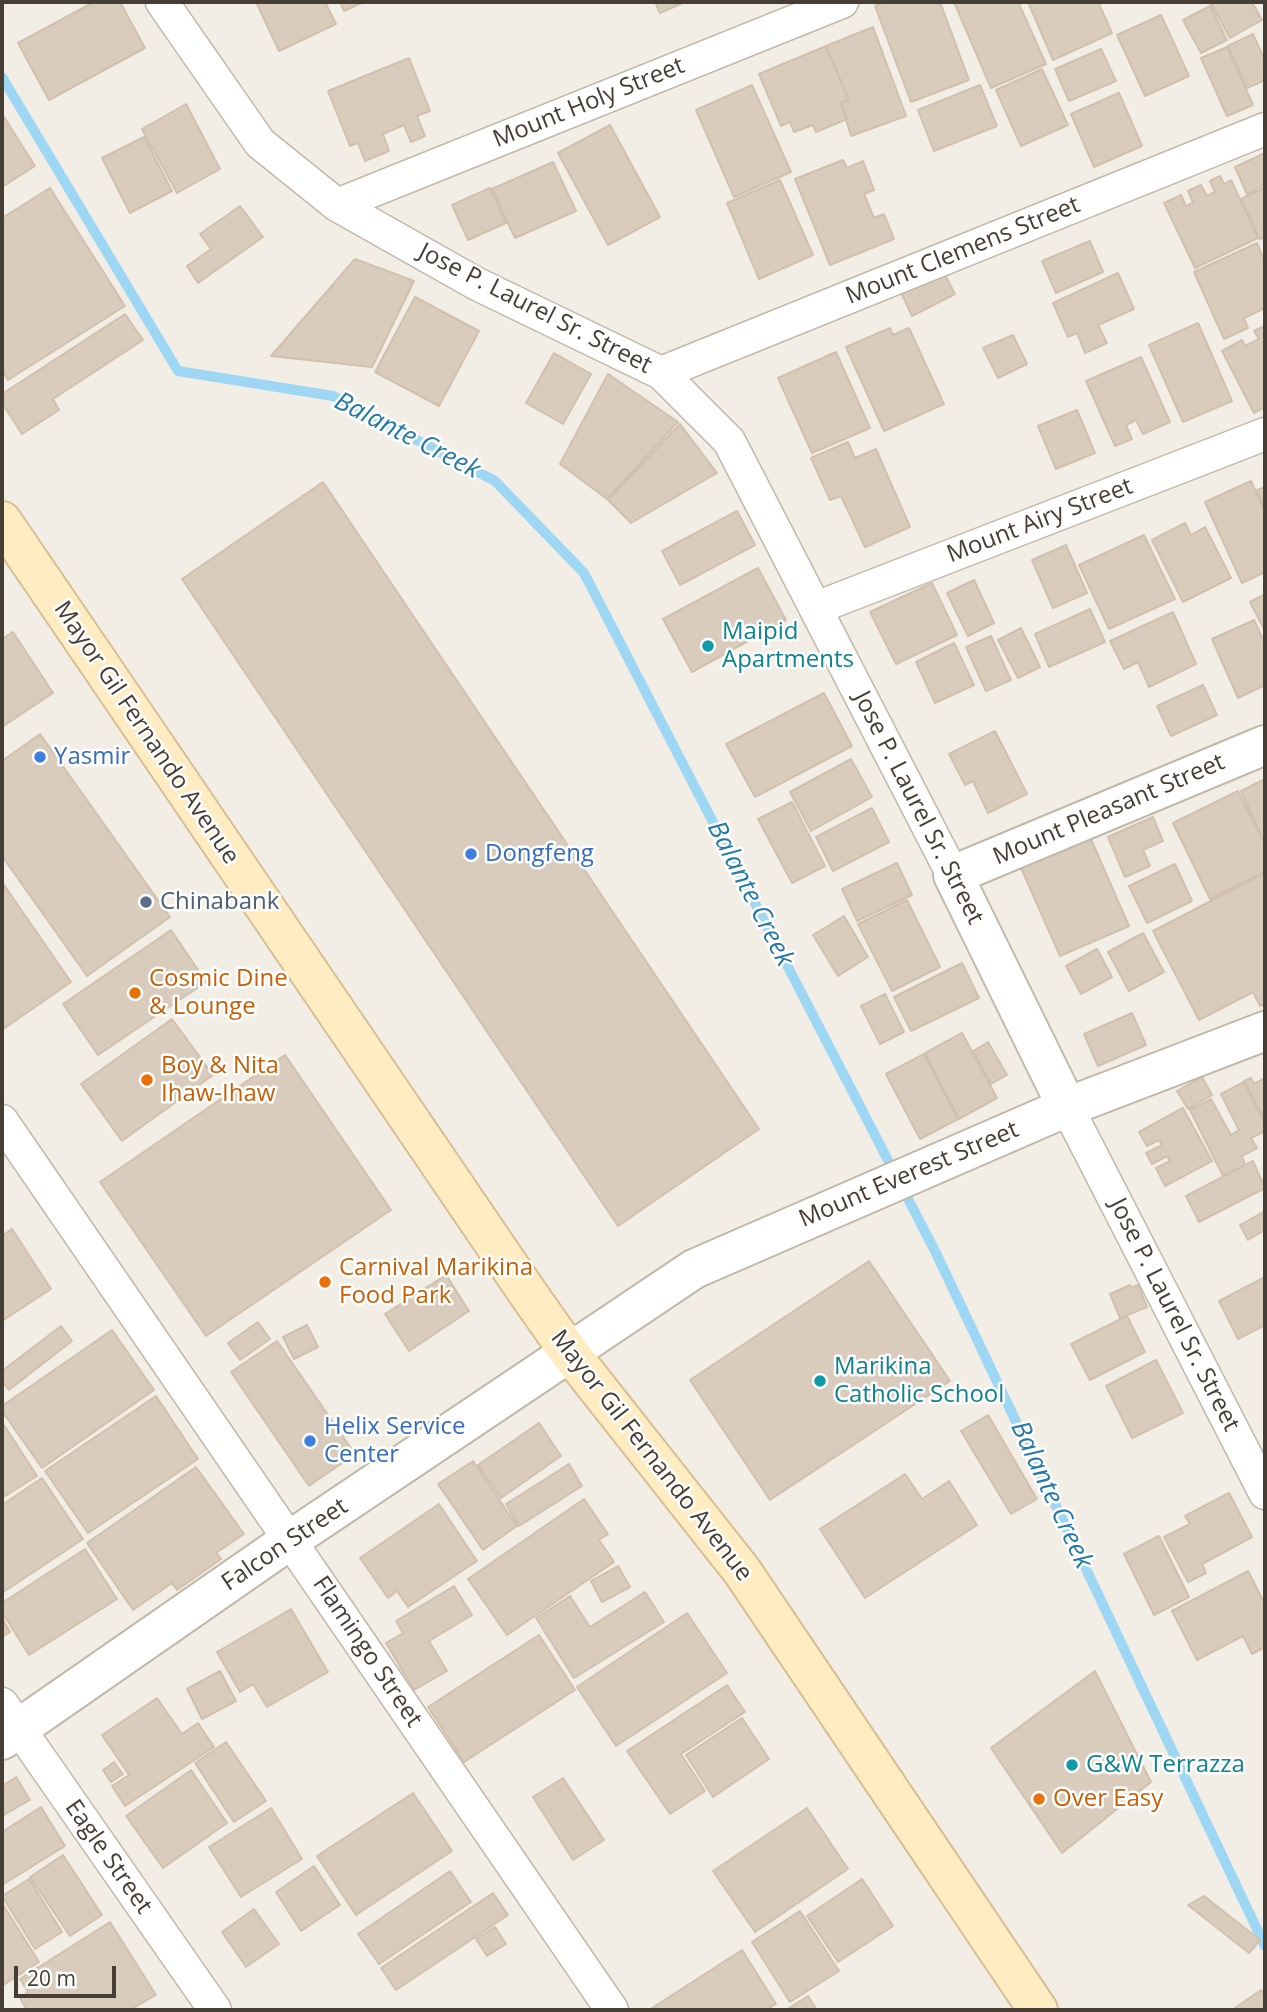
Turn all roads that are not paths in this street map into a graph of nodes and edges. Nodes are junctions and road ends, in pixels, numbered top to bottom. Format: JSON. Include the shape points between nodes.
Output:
{"nodes":[{"id":1,"x":162,"y":2,"type":"edge"},
{"id":2,"x":842,"y":2,"type":"edge"},
{"id":3,"x":1265,"y":129,"type":"edge"},
{"id":4,"x":337,"y":205,"type":"junction"},
{"id":5,"x":661,"y":373,"type":"junction"},
{"id":6,"x":1265,"y":434,"type":"edge"},
{"id":7,"x":2,"y":521,"type":"edge"},
{"id":8,"x":816,"y":608,"type":"junction"},
{"id":9,"x":1265,"y":746,"type":"edge"},
{"id":10,"x":953,"y":875,"type":"junction"},
{"id":11,"x":1265,"y":1031,"type":"edge"},
{"id":12,"x":1067,"y":1107,"type":"junction"},
{"id":13,"x":2,"y":1121,"type":"edge"},
{"id":14,"x":569,"y":1352,"type":"junction"},
{"id":15,"x":1265,"y":1493,"type":"edge"},
{"id":16,"x":290,"y":1540,"type":"junction"},
{"id":17,"x":7,"y":1724,"type":"edge"},
{"id":18,"x":215,"y":2010,"type":"edge"},
{"id":19,"x":612,"y":2010,"type":"edge"},
{"id":20,"x":1038,"y":2010,"type":"edge"}],
"edges":[{"from":1,"to":4,"type":"street","name":"Jose P. Laurel Sr. Street","via":[[260,143]]},
{"from":2,"to":4,"type":"street","name":"Mount Holy Street"},
{"from":3,"to":5,"type":"street","name":"Mount Clemens Street"},
{"from":4,"to":5,"type":"street","name":"Jose P. Laurel Sr. Street","via":[[477,284]]},
{"from":5,"to":8,"type":"street","name":"Jose P. Laurel Sr. Street","via":[[729,441]]},
{"from":6,"to":8,"type":"street","name":"Mount Airy Street"},
{"from":7,"to":14,"type":"main road","name":"Mayor Gil Fernando Avenue"},
{"from":8,"to":10,"type":"street","name":"Jose P. Laurel Sr. Street"},
{"from":9,"to":10,"type":"street","name":"Mount Pleasant Street"},
{"from":10,"to":12,"type":"street","name":"Jose P. Laurel Sr. Street"},
{"from":11,"to":12,"type":"street","name":"Mount Everest Street"},
{"from":12,"to":14,"type":"street","name":"Mount Everest Street","via":[[694,1269]]},
{"from":12,"to":15,"type":"street","name":"Jose P. Laurel Sr. Street"},
{"from":13,"to":16,"type":"street","name":"Flamingo Street"},
{"from":14,"to":16,"type":"street","name":"Falcon Street"},
{"from":14,"to":20,"type":"main road","name":"Mayor Gil Fernando Avenue","via":[[743,1571]]},
{"from":16,"to":17,"type":"street","name":"Falcon Street"},
{"from":16,"to":19,"type":"street","name":"Flamingo Street"},
{"from":17,"to":18,"type":"street","name":"Eagle Street"}]}
